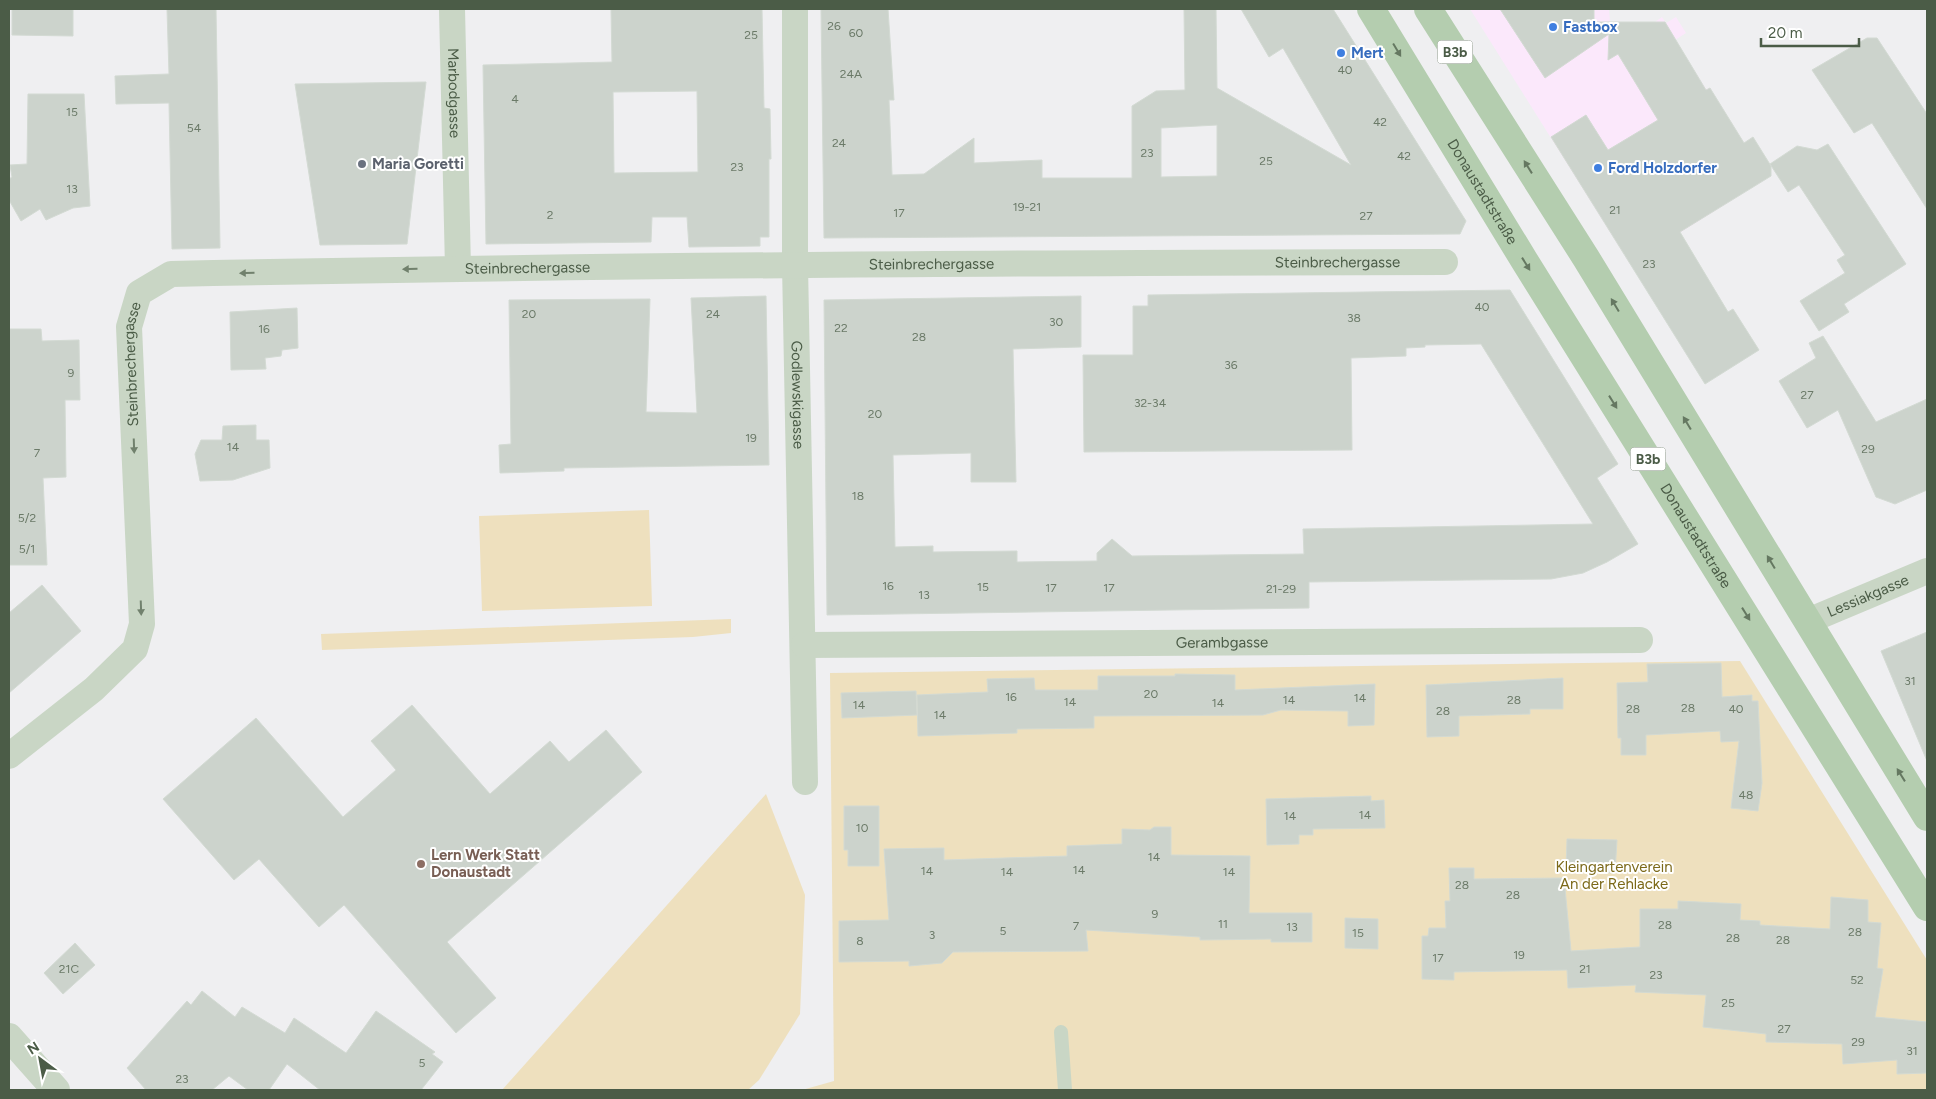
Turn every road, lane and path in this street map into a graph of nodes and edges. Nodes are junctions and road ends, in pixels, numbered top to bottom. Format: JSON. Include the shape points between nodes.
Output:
{"nodes":[{"id":1,"x":452,"y":9,"type":"edge"},
{"id":2,"x":795,"y":9,"type":"edge"},
{"id":3,"x":1371,"y":9,"type":"edge"},
{"id":4,"x":1428,"y":9,"type":"edge"},
{"id":5,"x":1445,"y":262,"type":"dead end"},
{"id":6,"x":795,"y":265,"type":"junction"},
{"id":7,"x":458,"y":268,"type":"junction"},
{"id":8,"x":1927,"y":571,"type":"edge"},
{"id":9,"x":1808,"y":621,"type":"junction"},
{"id":10,"x":1640,"y":640,"type":"dead end"},
{"id":11,"x":804,"y":645,"type":"junction"},
{"id":12,"x":9,"y":756,"type":"edge"},
{"id":13,"x":805,"y":782,"type":"dead end"},
{"id":14,"x":1927,"y":817,"type":"edge"},
{"id":15,"x":1927,"y":907,"type":"edge"},
{"id":16,"x":1062,"y":1032,"type":"dead end"},
{"id":17,"x":9,"y":1037,"type":"edge"},
{"id":18,"x":56,"y":1090,"type":"edge"},
{"id":19,"x":1065,"y":1090,"type":"edge"}],
"edges":[{"from":1,"to":7,"type":"street","name":"Marbodgasse"},
{"from":2,"to":6,"type":"street","name":"Godlewskigasse"},
{"from":3,"to":15,"type":"main road","name":"Donaustadtstraße","number":"B3b","one_way":true},
{"from":9,"to":4,"type":"main road","number":"B3b","one_way":true,"via":[[1586,258]]},
{"from":5,"to":6,"type":"street","name":"Steinbrechergasse"},
{"from":6,"to":7,"type":"street","name":"Steinbrechergasse"},
{"from":6,"to":11,"type":"street","name":"Godlewskigasse"},
{"from":7,"to":12,"type":"street","name":"Steinbrechergasse","one_way":true,"via":[[170,274],[139,293],[129,327],[142,624],[136,650],[94,689]]},
{"from":8,"to":9,"type":"street","name":"Lessiakgasse"},
{"from":14,"to":9,"type":"main road","number":"B3b","one_way":true},
{"from":10,"to":11,"type":"street","name":"Gerambgasse"},
{"from":11,"to":13,"type":"street","name":"Godlewskigasse"},
{"from":16,"to":19,"type":"lane"},
{"from":17,"to":18,"type":"street"}]}
